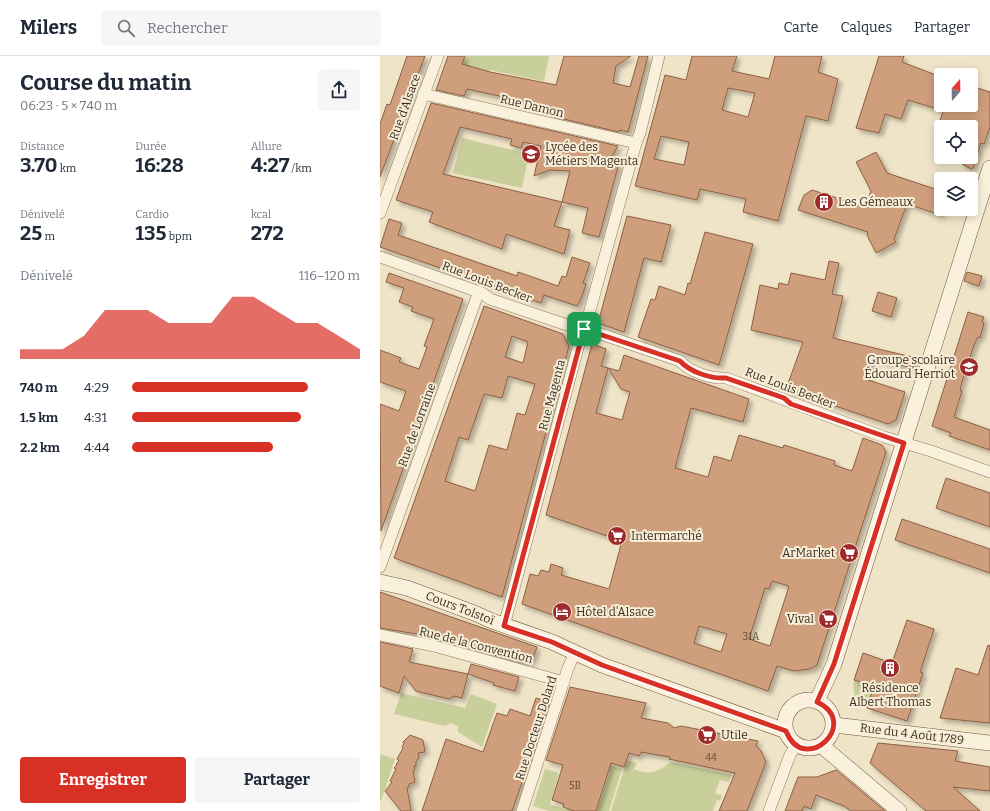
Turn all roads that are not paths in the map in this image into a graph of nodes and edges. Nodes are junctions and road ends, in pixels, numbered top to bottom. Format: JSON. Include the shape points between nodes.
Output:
{"nodes":[{"id":1,"x":438,"y":56,"type":"edge"},
{"id":2,"x":659,"y":56,"type":"edge"},
{"id":3,"x":423,"y":94,"type":"junction"},
{"id":4,"x":636,"y":143,"type":"junction"},
{"id":5,"x":990,"y":168,"type":"edge"},
{"id":6,"x":380,"y":213,"type":"edge"},
{"id":7,"x":380,"y":257,"type":"edge"},
{"id":8,"x":479,"y":292,"type":"junction"},
{"id":9,"x":584,"y":329,"type":"junction"},
{"id":10,"x":904,"y":443,"type":"junction"},
{"id":11,"x":990,"y":472,"type":"edge"},
{"id":12,"x":380,"y":567,"type":"edge"},
{"id":13,"x":380,"y":582,"type":"edge"},
{"id":14,"x":504,"y":626,"type":"junction"},
{"id":15,"x":380,"y":634,"type":"edge"},
{"id":16,"x":575,"y":653,"type":"junction"},
{"id":17,"x":564,"y":682,"type":"junction"},
{"id":18,"x":817,"y":702,"type":"junction"},
{"id":19,"x":834,"y":725,"type":"junction"},
{"id":20,"x":786,"y":731,"type":"junction"},
{"id":21,"x":990,"y":743,"type":"edge"},
{"id":22,"x":796,"y":745,"type":"junction"},
{"id":23,"x":822,"y":746,"type":"junction"},
{"id":24,"x":522,"y":811,"type":"edge"},
{"id":25,"x":768,"y":811,"type":"edge"},
{"id":26,"x":898,"y":811,"type":"edge"}],
"edges":[{"from":1,"to":3,"type":"street","name":"Rue d'Alsace"},
{"from":2,"to":4,"type":"street","name":"Rue Magenta"},
{"from":3,"to":4,"type":"street","name":"Rue Damon"},
{"from":3,"to":6,"type":"street","name":"Rue d'Alsace"},
{"from":4,"to":9,"type":"street","name":"Rue Magenta"},
{"from":5,"to":10,"type":"main road"},
{"from":7,"to":8,"type":"street","name":"Rue Louis Becker"},
{"from":8,"to":9,"type":"street","name":"Rue Louis Becker","via":[[490,299],[567,326]]},
{"from":8,"to":12,"type":"street","name":"Rue de Lorraine"},
{"from":9,"to":10,"type":"street","name":"Rue Louis Becker","via":[[680,361],[687,368],[784,398],[791,404]]},
{"from":9,"to":14,"type":"street","name":"Rue Magenta"},
{"from":10,"to":11,"type":"street","name":"Rue Louis Becker"},
{"from":10,"to":18,"type":"main road","via":[[834,664]]},
{"from":13,"to":14,"type":"main road","name":"Cours Tolstoï","via":[[407,588]]},
{"from":14,"to":16,"type":"main road","name":"Cours Tolstoï","via":[[552,642]]},
{"from":15,"to":17,"type":"street","name":"Rue de la Convention","via":[[434,646]]},
{"from":16,"to":17,"type":"street","name":"Rue Docteur Dolard"},
{"from":16,"to":20,"type":"main road","name":"Cours Tolstoï"},
{"from":17,"to":24,"type":"street","name":"Rue Docteur Dolard"},
{"from":18,"to":19,"type":"main road","via":[[831,713]]},
{"from":18,"to":20,"type":"main road","via":[[802,701],[793,706],[787,714]]},
{"from":19,"to":21,"type":"main road","name":"Rue du 4 Août 1789"},
{"from":19,"to":23,"type":"main road","via":[[831,735]]},
{"from":20,"to":22,"type":"main road"},
{"from":22,"to":23,"type":"main road","via":[[808,749]]},
{"from":22,"to":25,"type":"street"},
{"from":23,"to":26,"type":"main road"}]}
